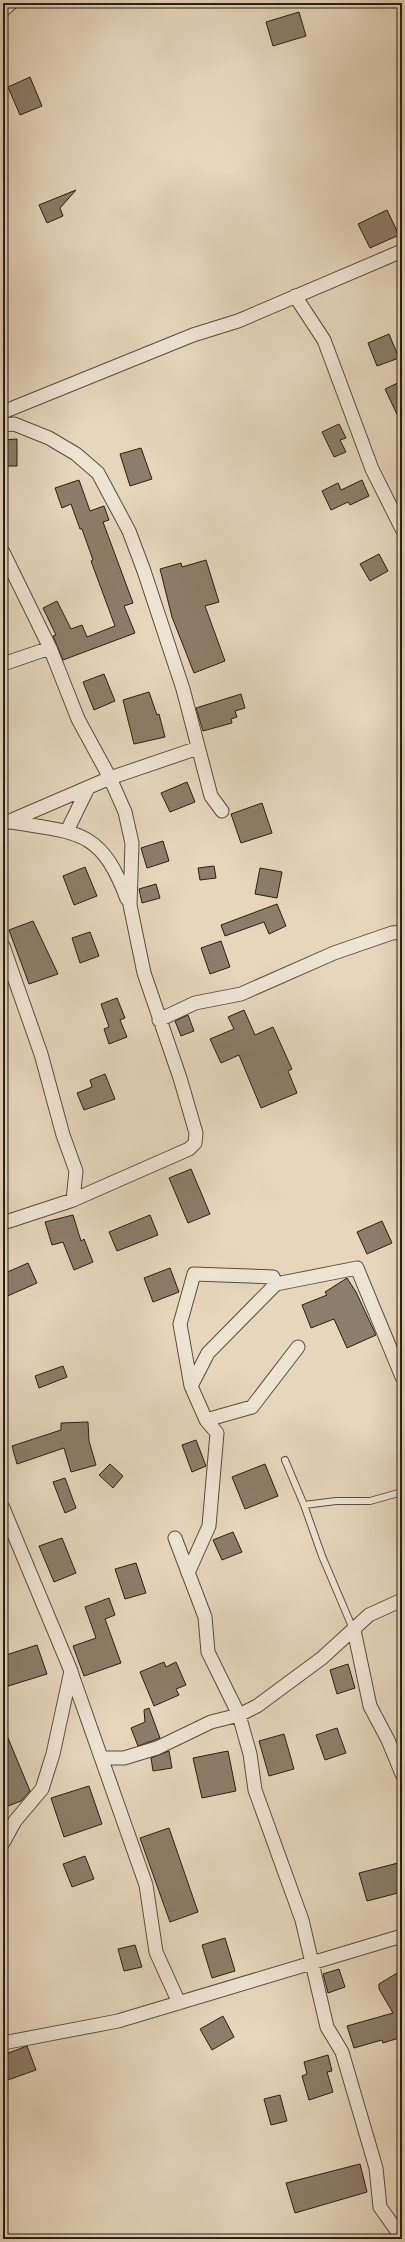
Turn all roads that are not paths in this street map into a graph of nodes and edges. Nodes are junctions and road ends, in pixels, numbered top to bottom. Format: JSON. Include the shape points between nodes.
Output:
{"nodes":[{"id":1,"x":11,"y":3,"type":"edge"},
{"id":2,"x":3,"y":10,"type":"edge"},
{"id":3,"x":402,"y":251,"type":"edge"},
{"id":4,"x":295,"y":296,"type":"junction"},
{"id":5,"x":3,"y":412,"type":"edge"},
{"id":6,"x":3,"y":425,"type":"edge"},
{"id":7,"x":402,"y":530,"type":"edge"},
{"id":8,"x":3,"y":552,"type":"edge"},
{"id":9,"x":50,"y":648,"type":"junction"},
{"id":10,"x":3,"y":664,"type":"edge"},
{"id":11,"x":198,"y":748,"type":"junction"},
{"id":12,"x":110,"y":778,"type":"junction"},
{"id":13,"x":88,"y":788,"type":"junction"},
{"id":14,"x":222,"y":811,"type":"dead end"},
{"id":15,"x":7,"y":823,"type":"edge"},
{"id":16,"x":67,"y":831,"type":"junction"},
{"id":17,"x":130,"y":905,"type":"junction"},
{"id":18,"x":402,"y":932,"type":"edge"},
{"id":19,"x":3,"y":946,"type":"edge"},
{"id":20,"x":159,"y":1020,"type":"junction"},
{"id":21,"x":73,"y":1200,"type":"junction"},
{"id":22,"x":3,"y":1223,"type":"edge"},
{"id":23,"x":276,"y":1284,"type":"junction"},
{"id":24,"x":298,"y":1347,"type":"dead end"},
{"id":25,"x":402,"y":1377,"type":"edge"},
{"id":26,"x":191,"y":1386,"type":"junction"},
{"id":27,"x":206,"y":1420,"type":"junction"},
{"id":28,"x":285,"y":1460,"type":"dead end"},
{"id":29,"x":402,"y":1492,"type":"edge"},
{"id":30,"x":304,"y":1505,"type":"junction"},
{"id":31,"x":3,"y":1508,"type":"edge"},
{"id":32,"x":175,"y":1538,"type":"dead end"},
{"id":33,"x":188,"y":1572,"type":"junction"},
{"id":34,"x":402,"y":1600,"type":"edge"},
{"id":35,"x":354,"y":1630,"type":"junction"},
{"id":36,"x":71,"y":1671,"type":"junction"},
{"id":37,"x":239,"y":1715,"type":"junction"},
{"id":38,"x":103,"y":1758,"type":"junction"},
{"id":39,"x":402,"y":1774,"type":"edge"},
{"id":40,"x":3,"y":1843,"type":"edge"},
{"id":41,"x":402,"y":1936,"type":"edge"},
{"id":42,"x":312,"y":1963,"type":"junction"},
{"id":43,"x":178,"y":2003,"type":"junction"},
{"id":44,"x":3,"y":2044,"type":"edge"},
{"id":45,"x":402,"y":2238,"type":"edge"}],
"edges":[{"from":1,"to":2,"type":"street"},
{"from":3,"to":4,"type":"street"},
{"from":4,"to":5,"type":"street","via":[[238,321],[193,335]]},
{"from":4,"to":7,"type":"street","via":[[324,340],[372,469]]},
{"from":6,"to":11,"type":"street","via":[[14,424],[35,433],[76,454],[98,473],[129,531],[144,570],[183,689]]},
{"from":8,"to":9,"type":"street"},
{"from":9,"to":10,"type":"street"},
{"from":9,"to":12,"type":"street","via":[[78,719]]},
{"from":11,"to":12,"type":"street"},
{"from":11,"to":14,"type":"street","via":[[211,796]]},
{"from":12,"to":13,"type":"street"},
{"from":12,"to":17,"type":"street","via":[[132,834]]},
{"from":13,"to":15,"type":"street"},
{"from":13,"to":16,"type":"street"},
{"from":15,"to":16,"type":"street"},
{"from":16,"to":17,"type":"street","via":[[79,834],[92,842],[107,856]]},
{"from":17,"to":20,"type":"street","via":[[144,973]]},
{"from":18,"to":20,"type":"street","via":[[334,953],[241,994],[195,1003]]},
{"from":19,"to":21,"type":"street","via":[[41,1054],[76,1172]]},
{"from":20,"to":21,"type":"street","via":[[196,1133],[195,1143],[188,1149]]},
{"from":21,"to":22,"type":"street"},
{"from":23,"to":25,"type":"street","via":[[357,1268]]},
{"from":23,"to":26,"type":"street","via":[[208,1354]]},
{"from":23,"to":26,"type":"street","via":[[272,1277],[194,1274],[180,1324]]},
{"from":24,"to":27,"type":"street","via":[[252,1407]]},
{"from":26,"to":27,"type":"street"},
{"from":27,"to":33,"type":"street","via":[[217,1433],[209,1526]]},
{"from":28,"to":30,"type":"lane"},
{"from":29,"to":30,"type":"lane","via":[[370,1501]]},
{"from":30,"to":35,"type":"lane","via":[[322,1556]]},
{"from":31,"to":36,"type":"street"},
{"from":32,"to":33,"type":"street"},
{"from":33,"to":37,"type":"street","via":[[205,1617],[208,1652]]},
{"from":34,"to":35,"type":"street","via":[[370,1616]]},
{"from":35,"to":37,"type":"street","via":[[322,1658],[257,1706]]},
{"from":35,"to":39,"type":"street","via":[[370,1706]]},
{"from":36,"to":38,"type":"street"},
{"from":36,"to":40,"type":"street","via":[[53,1754],[42,1789],[15,1821]]},
{"from":37,"to":38,"type":"street","via":[[211,1722],[157,1748],[124,1758]]},
{"from":37,"to":42,"type":"street","via":[[250,1754],[255,1790],[302,1920]]},
{"from":38,"to":43,"type":"street","via":[[123,1824],[146,1885],[156,1952]]},
{"from":41,"to":42,"type":"street"},
{"from":42,"to":43,"type":"street"},
{"from":42,"to":45,"type":"street","via":[[327,2027],[342,2052],[376,2168],[380,2207]]},
{"from":43,"to":44,"type":"street","via":[[118,2020]]}]}
